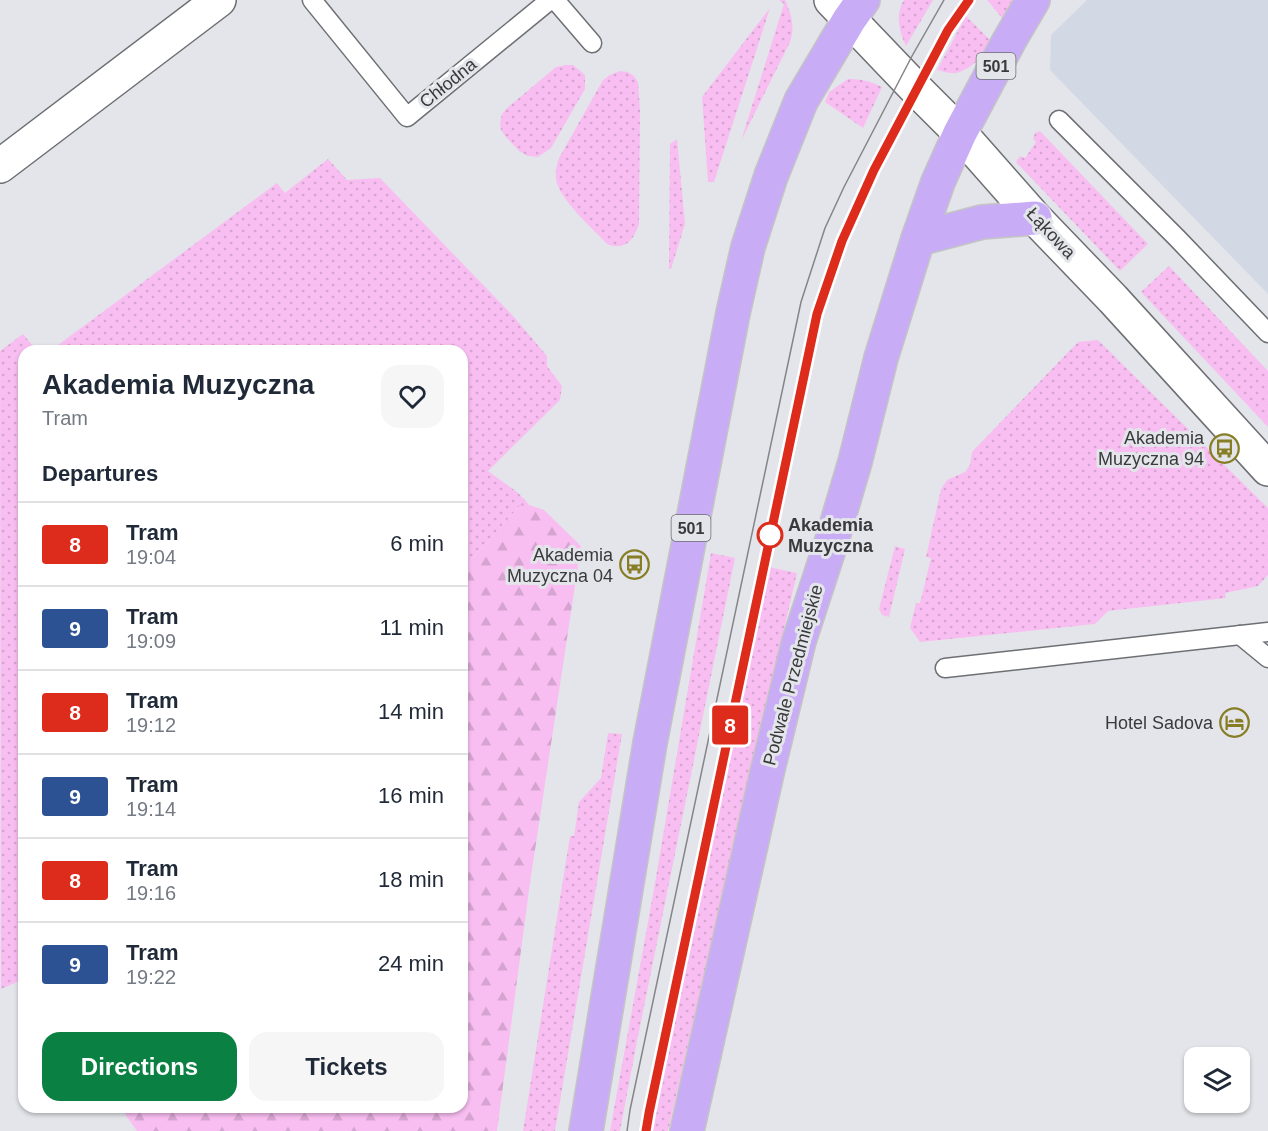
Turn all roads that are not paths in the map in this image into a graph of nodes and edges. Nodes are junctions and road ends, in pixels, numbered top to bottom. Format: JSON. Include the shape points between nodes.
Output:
{"nodes":[{"id":1,"x":219,"y":0,"type":"edge"},
{"id":2,"x":312,"y":0,"type":"edge"},
{"id":3,"x":552,"y":0,"type":"edge"},
{"id":4,"x":1033,"y":0,"type":"edge"},
{"id":5,"x":848,"y":7,"type":"edge"},
{"id":6,"x":592,"y":43,"type":"dead end"},
{"id":7,"x":1059,"y":120,"type":"dead end"},
{"id":8,"x":960,"y":133,"type":"junction"},
{"id":9,"x":0,"y":166,"type":"edge"},
{"id":10,"x":1035,"y":218,"type":"junction"},
{"id":11,"x":918,"y":239,"type":"junction"},
{"id":12,"x":1268,"y":333,"type":"edge"},
{"id":13,"x":1268,"y":469,"type":"edge"},
{"id":14,"x":1268,"y":632,"type":"edge"},
{"id":15,"x":1240,"y":635,"type":"junction"},
{"id":16,"x":1268,"y":658,"type":"edge"},
{"id":17,"x":945,"y":668,"type":"dead end"},
{"id":18,"x":586,"y":1131,"type":"edge"},
{"id":19,"x":687,"y":1131,"type":"edge"}],
"edges":[{"from":1,"to":9,"type":"street"},
{"from":2,"to":3,"type":"lane","name":"Chłodna","via":[[407,117]]},
{"from":3,"to":6,"type":"lane","name":"Chłodna"},
{"from":4,"to":8,"type":"main road","name":"Podwale Przedmiejskie","number":"501"},
{"from":5,"to":8,"type":"street","name":"Łąkowa","via":[[917,90]]},
{"from":5,"to":18,"type":"main road","number":"501","via":[[801,101],[771,176],[735,302],[650,743]]},
{"from":7,"to":12,"type":"lane"},
{"from":8,"to":10,"type":"street","name":"Łąkowa"},
{"from":8,"to":11,"type":"main road","name":"Podwale Przedmiejskie","number":"501"},
{"from":10,"to":11,"type":"main road","via":[[982,222]]},
{"from":10,"to":13,"type":"street","name":"Łąkowa"},
{"from":11,"to":19,"type":"main road","name":"Podwale Przedmiejskie","number":"501","via":[[799,641]]},
{"from":14,"to":15,"type":"lane"},
{"from":15,"to":16,"type":"lane"},
{"from":15,"to":17,"type":"lane"}]}
